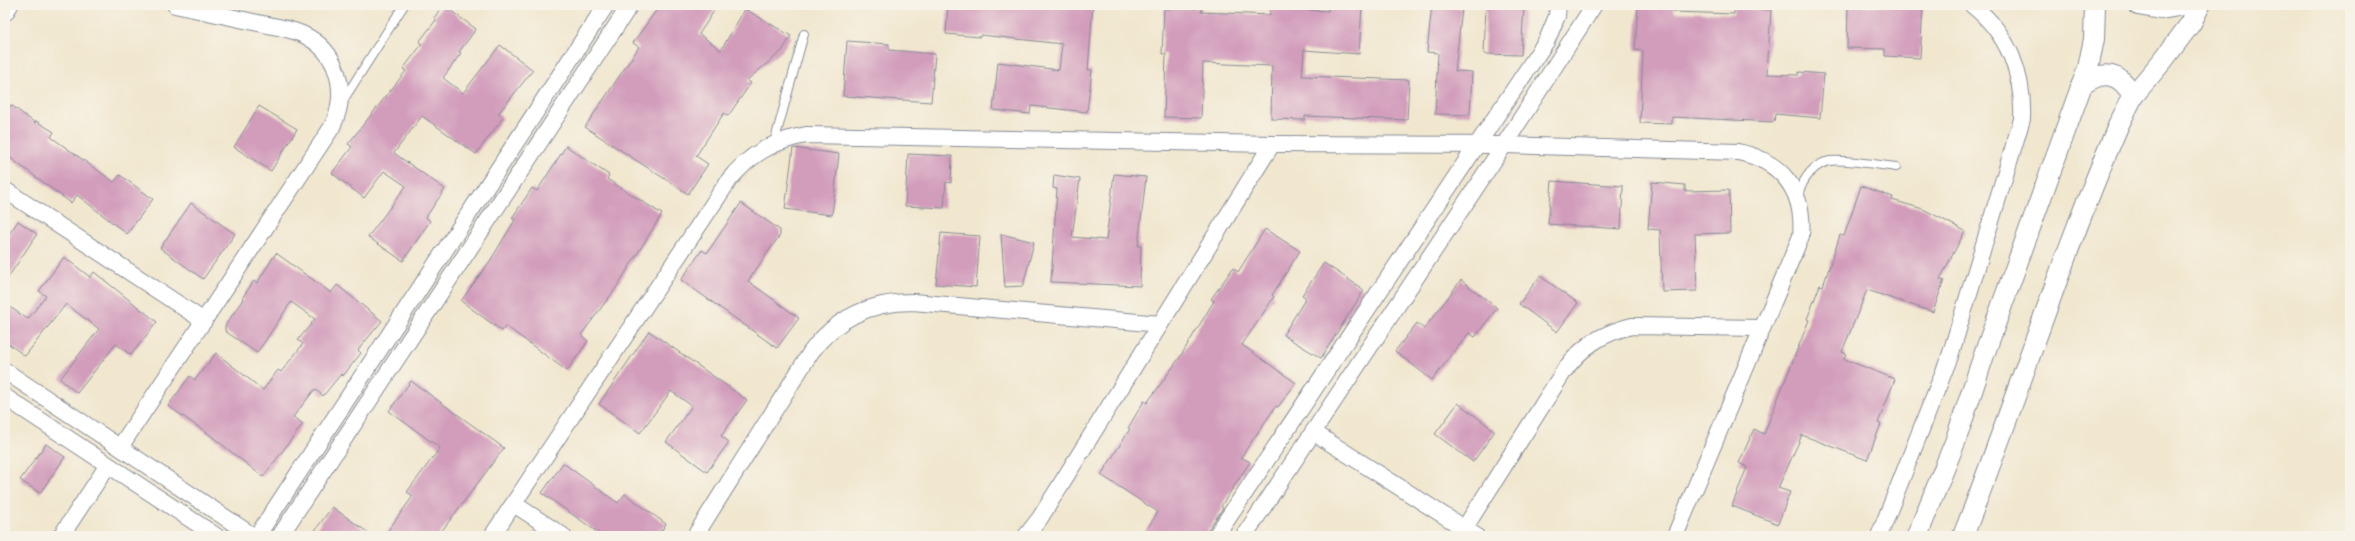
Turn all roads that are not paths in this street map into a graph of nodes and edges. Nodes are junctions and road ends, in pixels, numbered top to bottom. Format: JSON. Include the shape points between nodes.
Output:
{"nodes":[{"id":1,"x":10,"y":5,"type":"edge"},
{"id":2,"x":175,"y":5,"type":"edge"},
{"id":3,"x":404,"y":5,"type":"edge"},
{"id":4,"x":606,"y":5,"type":"edge"},
{"id":5,"x":630,"y":5,"type":"edge"},
{"id":6,"x":1558,"y":5,"type":"edge"},
{"id":7,"x":1594,"y":5,"type":"edge"},
{"id":8,"x":1972,"y":5,"type":"edge"},
{"id":9,"x":2096,"y":5,"type":"edge"},
{"id":10,"x":2138,"y":5,"type":"edge"},
{"id":11,"x":2184,"y":5,"type":"edge"},
{"id":12,"x":2200,"y":5,"type":"edge"},
{"id":13,"x":5,"y":13,"type":"edge"},
{"id":14,"x":804,"y":34,"type":"dead end"},
{"id":15,"x":2081,"y":86,"type":"junction"},
{"id":16,"x":2133,"y":96,"type":"junction"},
{"id":17,"x":340,"y":106,"type":"junction"},
{"id":18,"x":774,"y":143,"type":"junction"},
{"id":19,"x":1272,"y":144,"type":"junction"},
{"id":20,"x":1479,"y":145,"type":"junction"},
{"id":21,"x":1504,"y":145,"type":"junction"},
{"id":22,"x":1896,"y":167,"type":"dead end"},
{"id":23,"x":5,"y":190,"type":"edge"},
{"id":24,"x":1797,"y":198,"type":"junction"},
{"id":25,"x":1372,"y":302,"type":"junction"},
{"id":26,"x":1391,"y":314,"type":"junction"},
{"id":27,"x":204,"y":320,"type":"junction"},
{"id":28,"x":1160,"y":324,"type":"junction"},
{"id":29,"x":1762,"y":328,"type":"junction"},
{"id":30,"x":5,"y":371,"type":"edge"},
{"id":31,"x":5,"y":397,"type":"edge"},
{"id":32,"x":1313,"y":432,"type":"junction"},
{"id":33,"x":120,"y":447,"type":"junction"},
{"id":34,"x":108,"y":465,"type":"junction"},
{"id":35,"x":514,"y":504,"type":"junction"},
{"id":36,"x":1470,"y":532,"type":"edge"},
{"id":37,"x":61,"y":536,"type":"edge"},
{"id":38,"x":216,"y":536,"type":"edge"},
{"id":39,"x":253,"y":536,"type":"edge"},
{"id":40,"x":257,"y":536,"type":"edge"},
{"id":41,"x":280,"y":536,"type":"edge"},
{"id":42,"x":492,"y":536,"type":"edge"},
{"id":43,"x":563,"y":536,"type":"edge"},
{"id":44,"x":695,"y":536,"type":"edge"},
{"id":45,"x":1026,"y":536,"type":"edge"},
{"id":46,"x":1216,"y":536,"type":"edge"},
{"id":47,"x":1244,"y":536,"type":"edge"},
{"id":48,"x":1675,"y":536,"type":"edge"},
{"id":49,"x":1879,"y":536,"type":"edge"},
{"id":50,"x":1917,"y":536,"type":"edge"},
{"id":51,"x":1963,"y":536,"type":"edge"}],
"edges":[{"from":1,"to":13,"type":"street"},
{"from":2,"to":17,"type":"street","via":[[292,30],[311,39],[328,54],[338,73],[341,89]]},
{"from":3,"to":17,"type":"lane"},
{"from":4,"to":40,"type":"street"},
{"from":5,"to":41,"type":"street"},
{"from":6,"to":20,"type":"street","via":[[1557,16],[1547,40]]},
{"from":7,"to":21,"type":"street"},
{"from":8,"to":49,"type":"street","via":[[1991,22],[2010,51],[2021,84],[2022,119],[1950,356]]},
{"from":9,"to":15,"type":"street","via":[[2094,40]]},
{"from":10,"to":11,"type":"street","via":[[2161,8]]},
{"from":12,"to":16,"type":"street","via":[[2191,23]]},
{"from":14,"to":18,"type":"lane"},
{"from":15,"to":16,"type":"street","via":[[2091,78],[2104,75],[2116,77],[2127,85]]},
{"from":15,"to":50,"type":"street","via":[[1955,442]]},
{"from":16,"to":51,"type":"street","via":[[2109,146]]},
{"from":17,"to":27,"type":"street","via":[[332,127]]},
{"from":18,"to":19,"type":"street","via":[[811,135]]},
{"from":18,"to":35,"type":"street","via":[[751,157],[729,180]]},
{"from":19,"to":20,"type":"street"},
{"from":19,"to":28,"type":"street"},
{"from":20,"to":21,"type":"street"},
{"from":20,"to":25,"type":"street"},
{"from":21,"to":24,"type":"street","via":[[1738,152],[1763,159],[1774,166],[1792,186]]},
{"from":21,"to":26,"type":"street"},
{"from":22,"to":24,"type":"lane","via":[[1830,161],[1805,178]]},
{"from":23,"to":27,"type":"street"},
{"from":24,"to":29,"type":"street","via":[[1802,223],[1801,236]]},
{"from":25,"to":26,"type":"street"},
{"from":25,"to":46,"type":"street"},
{"from":26,"to":32,"type":"street"},
{"from":27,"to":33,"type":"street"},
{"from":28,"to":44,"type":"street","via":[[913,302],[881,304],[851,315],[828,332],[812,352]]},
{"from":28,"to":45,"type":"street","via":[[1040,518]]},
{"from":29,"to":36,"type":"street","via":[[1632,326],[1592,342],[1564,371]]},
{"from":29,"to":48,"type":"street"},
{"from":30,"to":33,"type":"street"},
{"from":31,"to":34,"type":"street"},
{"from":32,"to":36,"type":"street"},
{"from":32,"to":47,"type":"street"},
{"from":33,"to":39,"type":"street"},
{"from":34,"to":37,"type":"street"},
{"from":34,"to":38,"type":"street"},
{"from":35,"to":42,"type":"street"},
{"from":35,"to":43,"type":"street"}]}
